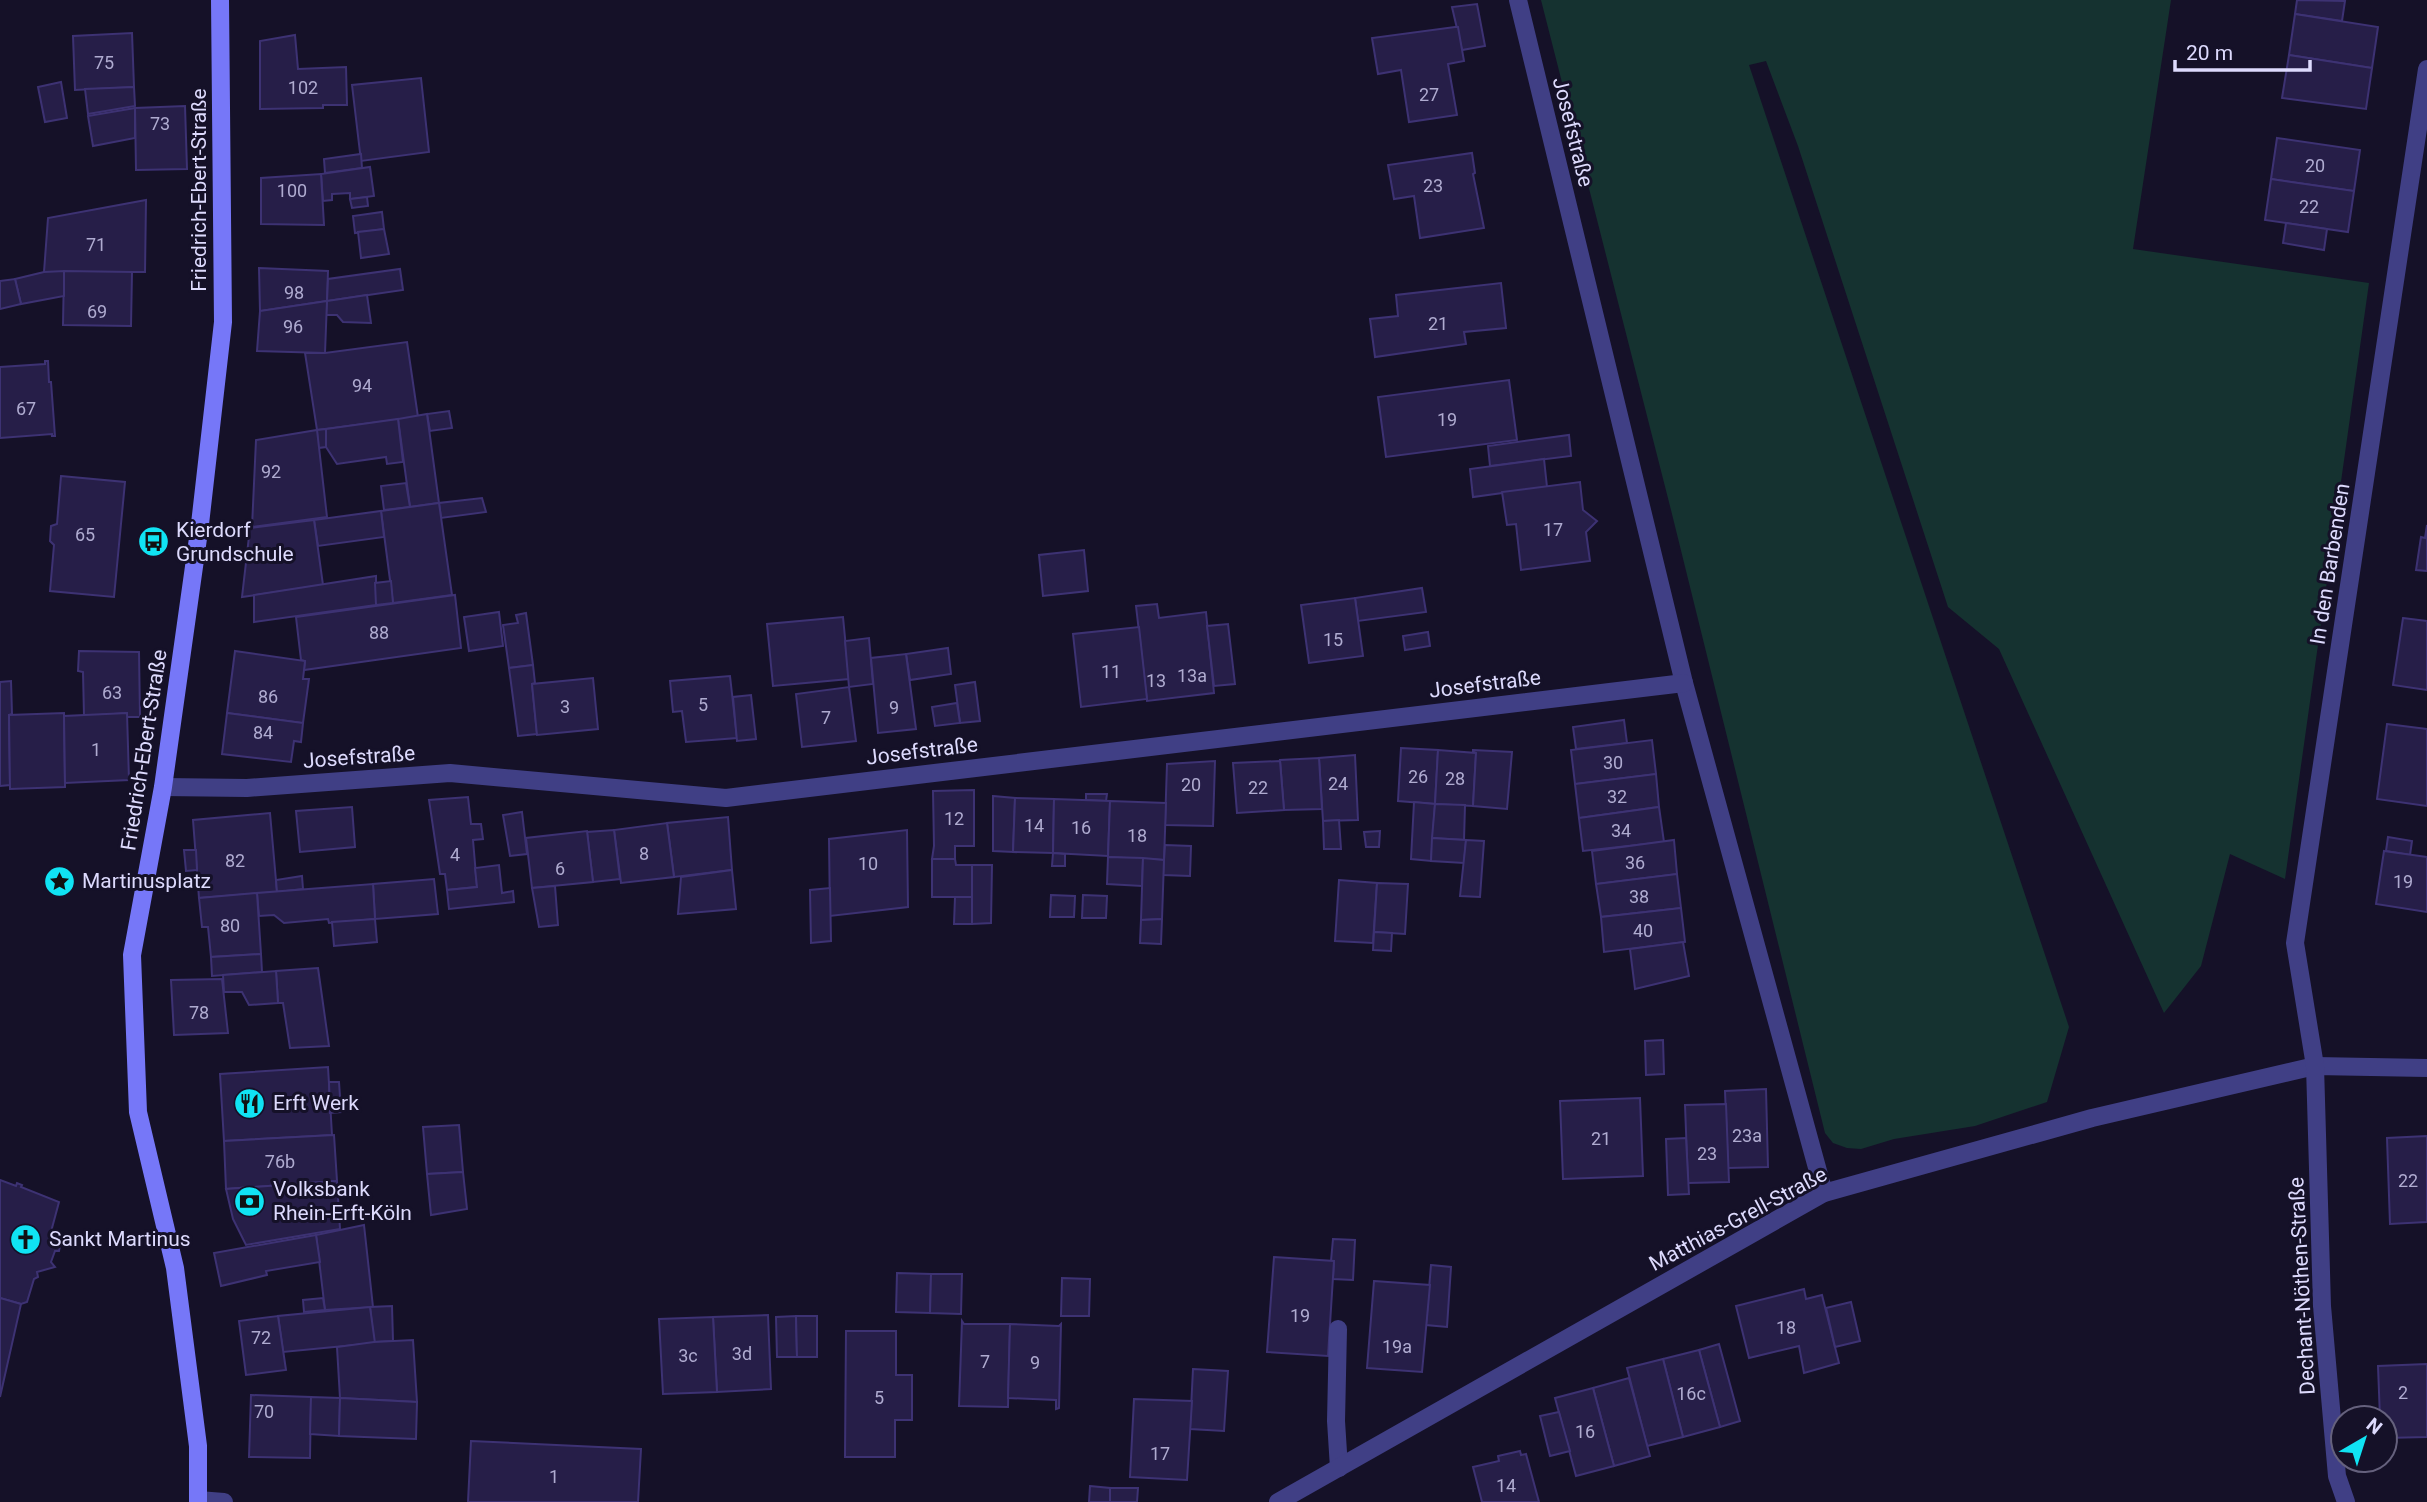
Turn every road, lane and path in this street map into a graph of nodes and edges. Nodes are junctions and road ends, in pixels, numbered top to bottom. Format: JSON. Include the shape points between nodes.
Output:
{"nodes":[{"id":1,"x":220,"y":0,"type":"edge"},
{"id":2,"x":1518,"y":0,"type":"edge"},
{"id":3,"x":2427,"y":69,"type":"edge"},
{"id":4,"x":1684,"y":683,"type":"junction"},
{"id":5,"x":163,"y":787,"type":"junction"},
{"id":6,"x":2315,"y":1066,"type":"junction"},
{"id":7,"x":2427,"y":1068,"type":"edge"},
{"id":8,"x":1824,"y":1193,"type":"junction"},
{"id":9,"x":1338,"y":1329,"type":"dead end"},
{"id":10,"x":1339,"y":1468,"type":"junction"},
{"id":11,"x":198,"y":1501,"type":"edge"},
{"id":12,"x":224,"y":1502,"type":"edge"},
{"id":13,"x":1278,"y":1502,"type":"edge"},
{"id":14,"x":2346,"y":1502,"type":"edge"}],
"edges":[{"from":1,"to":5,"type":"main road","name":"Friedrich-Ebert-Straße","via":[[223,323]]},
{"from":2,"to":4,"type":"street","name":"Josefstraße"},
{"from":3,"to":6,"type":"street","name":"In den Barbenden","via":[[2295,943]]},
{"from":4,"to":5,"type":"street","name":"Josefstraße","via":[[726,798],[450,773],[247,788]]},
{"from":4,"to":8,"type":"street","name":"Josefstraße"},
{"from":5,"to":11,"type":"main road","name":"Friedrich-Ebert-Straße","via":[[132,955],[138,1112],[175,1268],[198,1446]]},
{"from":6,"to":7,"type":"street","name":"Matthias-Grell-Straße"},
{"from":6,"to":8,"type":"street","name":"Matthias-Grell-Straße","via":[[2092,1118]]},
{"from":6,"to":14,"type":"street","name":"Dechant-Nöthen-Straße","via":[[2322,1306],[2337,1476]]},
{"from":8,"to":10,"type":"street","name":"Matthias-Grell-Straße"},
{"from":9,"to":10,"type":"street"},
{"from":10,"to":13,"type":"street","name":"Matthias-Grell-Straße"},
{"from":11,"to":12,"type":"street"}]}
